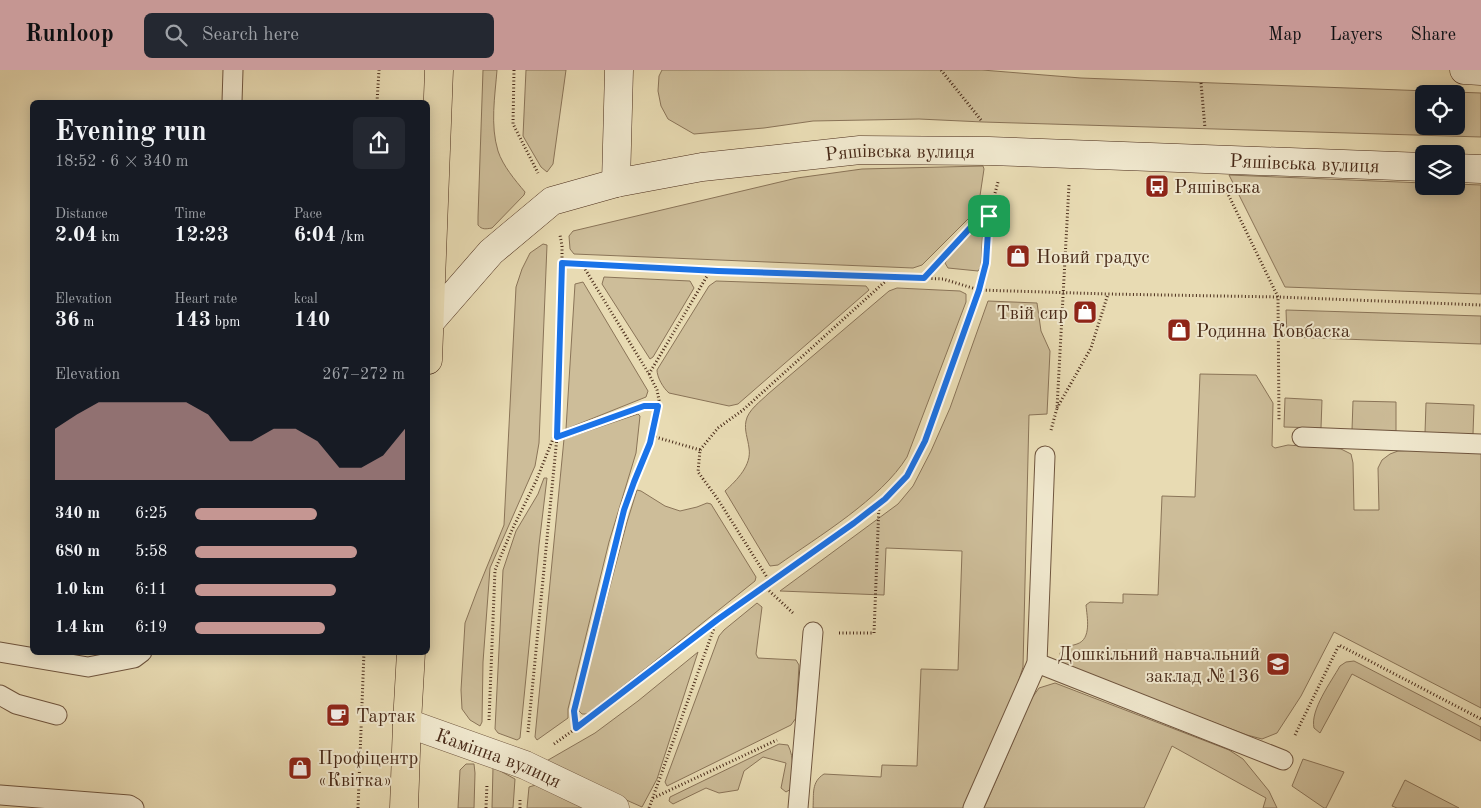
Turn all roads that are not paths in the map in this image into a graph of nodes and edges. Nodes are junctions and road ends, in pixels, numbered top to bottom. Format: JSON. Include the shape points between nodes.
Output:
{"nodes":[{"id":1,"x":233,"y":70,"type":"edge"},
{"id":2,"x":439,"y":70,"type":"edge"},
{"id":3,"x":619,"y":70,"type":"edge"},
{"id":4,"x":1464,"y":70,"type":"edge"},
{"id":5,"x":1481,"y":71,"type":"edge"},
{"id":6,"x":232,"y":100,"type":"edge"},
{"id":7,"x":1415,"y":167,"type":"edge"},
{"id":8,"x":1465,"y":168,"type":"edge"},
{"id":9,"x":1481,"y":169,"type":"edge"},
{"id":10,"x":616,"y":183,"type":"junction"},
{"id":11,"x":430,"y":322,"type":"joint"},
{"id":12,"x":1302,"y":436,"type":"road end"},
{"id":13,"x":1481,"y":444,"type":"edge"},
{"id":14,"x":1045,"y":456,"type":"dead end"},
{"id":15,"x":813,"y":632,"type":"road end"},
{"id":16,"x":0,"y":652,"type":"edge"},
{"id":17,"x":138,"y":655,"type":"edge"},
{"id":18,"x":411,"y":655,"type":"edge"},
{"id":19,"x":1037,"y":663,"type":"junction"},
{"id":20,"x":0,"y":695,"type":"edge"},
{"id":21,"x":57,"y":715,"type":"dead end"},
{"id":22,"x":407,"y":723,"type":"junction"},
{"id":23,"x":1282,"y":760,"type":"road end"},
{"id":24,"x":0,"y":795,"type":"edge"},
{"id":25,"x":134,"y":808,"type":"edge"},
{"id":26,"x":404,"y":808,"type":"edge"},
{"id":27,"x":615,"y":808,"type":"edge"},
{"id":28,"x":798,"y":808,"type":"edge"},
{"id":29,"x":973,"y":808,"type":"edge"}],
"edges":[{"from":1,"to":6,"type":"lane"},
{"from":2,"to":11,"type":"main road"},
{"from":3,"to":10,"type":"main road"},
{"from":4,"to":5,"type":"main road"},
{"from":7,"to":10,"type":"main road","name":"Ряшівська вулиця","via":[[989,151],[860,150],[702,168]]},
{"from":8,"to":9,"type":"main road"},
{"from":10,"to":11,"type":"main road","name":"Ряшівська вулиця","via":[[552,201],[491,252]]},
{"from":12,"to":13,"type":"lane"},
{"from":14,"to":19,"type":"lane"},
{"from":15,"to":28,"type":"lane"},
{"from":16,"to":17,"type":"lane","via":[[88,667]]},
{"from":18,"to":22,"type":"main road"},
{"from":19,"to":23,"type":"lane"},
{"from":19,"to":29,"type":"lane"},
{"from":20,"to":21,"type":"lane","via":[[16,704]]},
{"from":22,"to":26,"type":"main road"},
{"from":22,"to":27,"type":"main road","name":"Камінна вулиця","via":[[525,765]]},
{"from":24,"to":25,"type":"lane","via":[[129,805]]}]}
